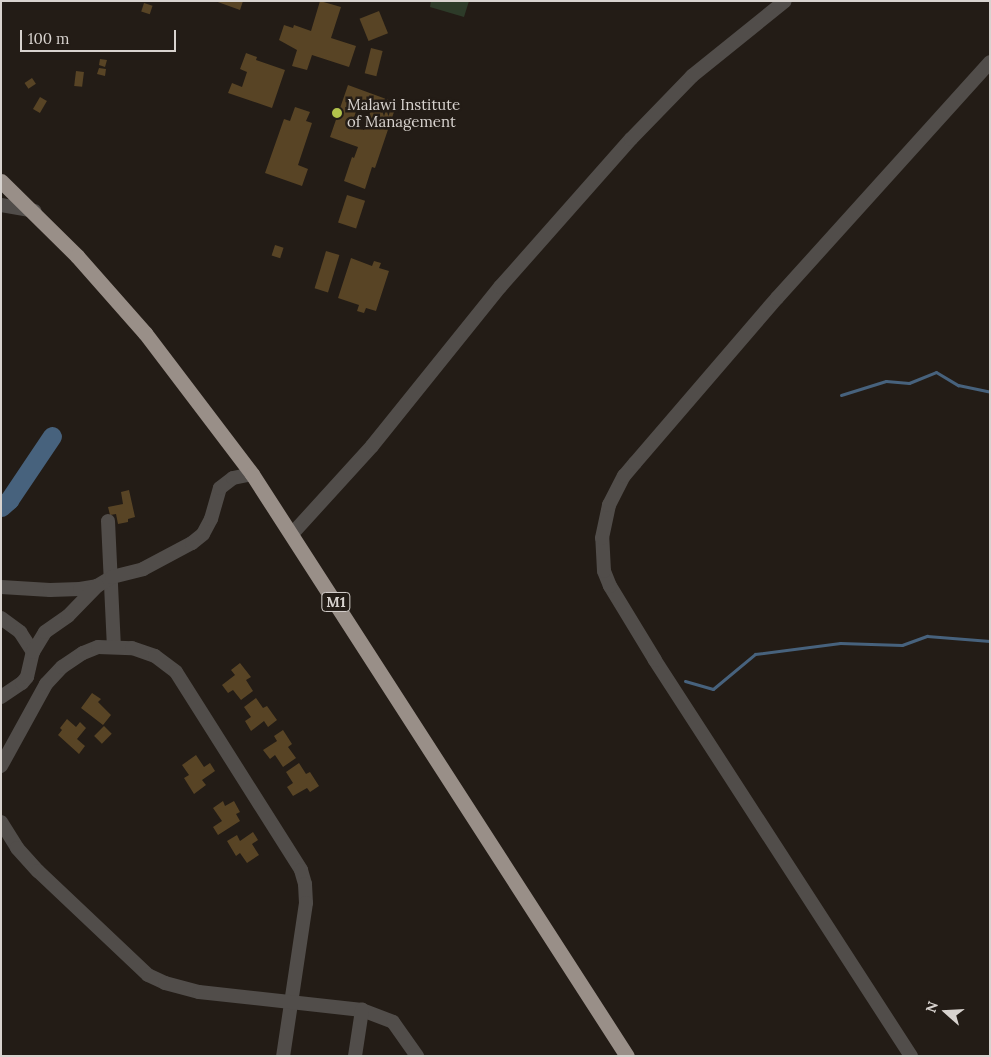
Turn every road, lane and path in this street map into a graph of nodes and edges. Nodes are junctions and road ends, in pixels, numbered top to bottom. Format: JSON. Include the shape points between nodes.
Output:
{"nodes":[{"id":1,"x":785,"y":1,"type":"edge"},
{"id":2,"x":990,"y":62,"type":"edge"},
{"id":3,"x":1,"y":180,"type":"edge"},
{"id":4,"x":1,"y":205,"type":"edge"},
{"id":5,"x":34,"y":211,"type":"junction"},
{"id":6,"x":252,"y":474,"type":"junction"},
{"id":7,"x":108,"y":521,"type":"dead end"},
{"id":8,"x":292,"y":534,"type":"junction"},
{"id":9,"x":112,"y":577,"type":"junction"},
{"id":10,"x":97,"y":586,"type":"junction"},
{"id":11,"x":1,"y":587,"type":"edge"},
{"id":12,"x":1,"y":618,"type":"edge"},
{"id":13,"x":114,"y":646,"type":"junction"},
{"id":14,"x":33,"y":652,"type":"junction"},
{"id":15,"x":1,"y":697,"type":"edge"},
{"id":16,"x":1,"y":766,"type":"edge"},
{"id":17,"x":1,"y":822,"type":"edge"},
{"id":18,"x":290,"y":1000,"type":"junction"},
{"id":19,"x":362,"y":1010,"type":"junction"},
{"id":20,"x":283,"y":1056,"type":"edge"},
{"id":21,"x":354,"y":1056,"type":"edge"},
{"id":22,"x":417,"y":1056,"type":"edge"},
{"id":23,"x":627,"y":1056,"type":"edge"},
{"id":24,"x":911,"y":1056,"type":"edge"}],
"edges":[{"from":1,"to":8,"type":"street","via":[[692,76],[630,139],[500,287],[372,446]]},
{"from":2,"to":24,"type":"street","via":[[777,298],[624,476],[608,505],[602,538],[604,571],[610,586],[654,660]]},
{"from":3,"to":5,"type":"highway","number":"M1"},
{"from":4,"to":5,"type":"street"},
{"from":5,"to":6,"type":"highway","number":"M1","via":[[145,333]]},
{"from":6,"to":8,"type":"highway","number":"M1"},
{"from":6,"to":9,"type":"street","via":[[226,482],[217,496],[212,519],[203,534],[143,569]]},
{"from":7,"to":9,"type":"street"},
{"from":8,"to":23,"type":"highway","number":"M1"},
{"from":9,"to":10,"type":"street"},
{"from":9,"to":13,"type":"street"},
{"from":10,"to":11,"type":"street","via":[[50,590]]},
{"from":10,"to":14,"type":"street","via":[[68,616],[46,632]]},
{"from":12,"to":14,"type":"street","via":[[20,632]]},
{"from":13,"to":16,"type":"street","via":[[83,653],[62,667],[46,684]]},
{"from":13,"to":18,"type":"street","via":[[156,656],[176,672],[296,858],[305,884],[306,903]]},
{"from":14,"to":15,"type":"street","via":[[27,677]]},
{"from":17,"to":18,"type":"street","via":[[8,837],[38,871],[148,975],[165,984],[199,992]]},
{"from":18,"to":19,"type":"street"},
{"from":18,"to":20,"type":"street"},
{"from":19,"to":21,"type":"street"},
{"from":19,"to":22,"type":"street","via":[[393,1022]]}]}
